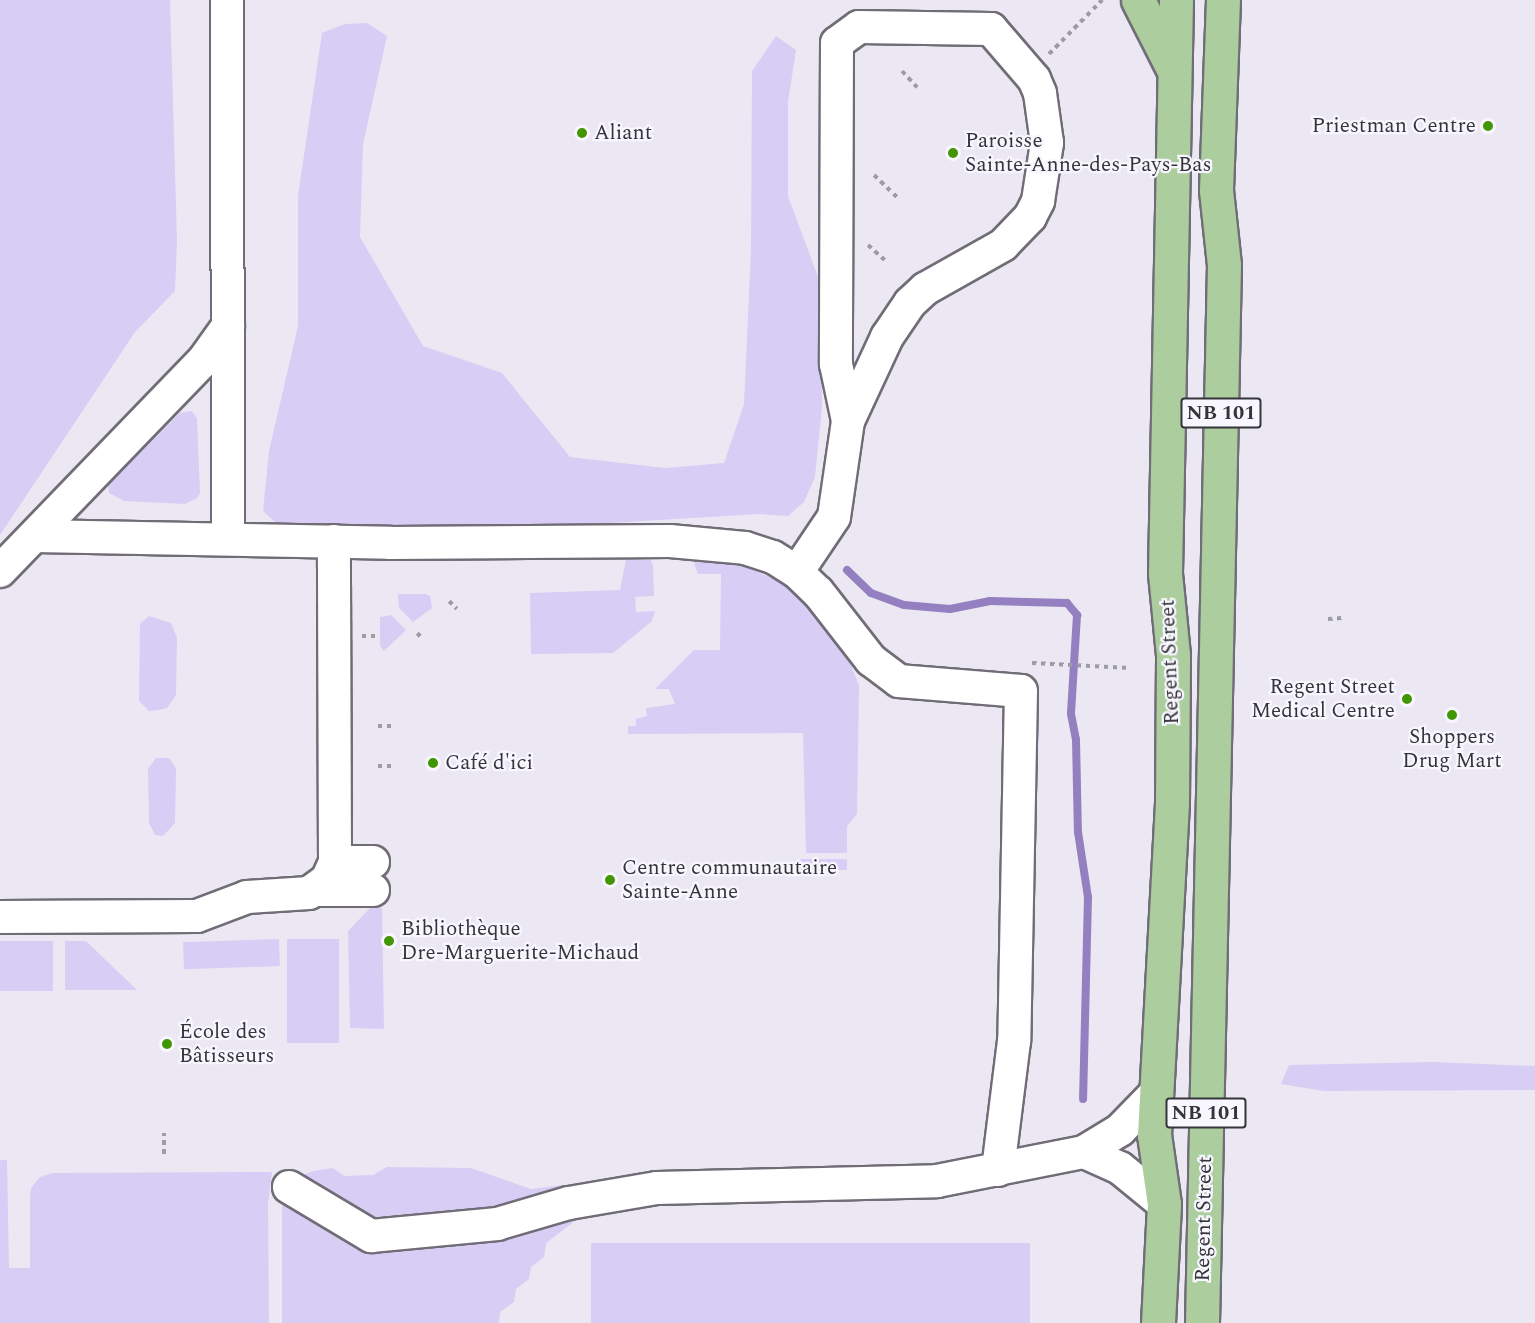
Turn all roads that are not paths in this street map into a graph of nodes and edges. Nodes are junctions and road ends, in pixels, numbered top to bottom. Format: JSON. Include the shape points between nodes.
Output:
{"nodes":[{"id":1,"x":227,"y":0,"type":"edge"},
{"id":2,"x":1138,"y":0,"type":"edge"},
{"id":3,"x":1176,"y":0,"type":"edge"},
{"id":4,"x":1223,"y":0,"type":"edge"},
{"id":5,"x":1244,"y":0,"type":"edge"},
{"id":6,"x":1220,"y":70,"type":"junction"},
{"id":7,"x":1175,"y":72,"type":"junction"},
{"id":8,"x":228,"y":326,"type":"junction"},
{"id":9,"x":848,"y":421,"type":"junction"},
{"id":10,"x":35,"y":536,"type":"junction"},
{"id":11,"x":228,"y":539,"type":"junction"},
{"id":12,"x":334,"y":541,"type":"junction"},
{"id":13,"x":0,"y":571,"type":"edge"},
{"id":14,"x":797,"y":572,"type":"junction"},
{"id":15,"x":1172,"y":803,"type":"junction"},
{"id":16,"x":335,"y":862,"type":"junction"},
{"id":17,"x":314,"y":890,"type":"junction"},
{"id":18,"x":1210,"y":903,"type":"junction"},
{"id":19,"x":0,"y":917,"type":"edge"},
{"id":20,"x":1155,"y":1094,"type":"junction"},
{"id":21,"x":1084,"y":1152,"type":"junction"},
{"id":22,"x":998,"y":1170,"type":"junction"},
{"id":23,"x":289,"y":1187,"type":"dead end"},
{"id":24,"x":1164,"y":1204,"type":"junction"},
{"id":25,"x":1160,"y":1319,"type":"edge"},
{"id":26,"x":1202,"y":1323,"type":"edge"}],
"edges":[{"from":1,"to":8,"type":"lane"},
{"from":2,"to":7,"type":"main road"},
{"from":3,"to":7,"type":"main road","name":"Regent Street","number":"NB 101"},
{"from":4,"to":6,"type":"main road","name":"Regent Street","number":"NB 101"},
{"from":5,"to":6,"type":"main road"},
{"from":6,"to":18,"type":"main road","name":"Regent Street","number":"NB 101","via":[[1216,190],[1224,265]]},
{"from":7,"to":15,"type":"main road","name":"Regent Street","number":"NB 101","via":[[1166,573],[1173,655]]},
{"from":8,"to":10,"type":"lane","via":[[203,361]]},
{"from":8,"to":11,"type":"lane"},
{"from":9,"to":9,"type":"lane","via":[[887,337],[909,303],[944,277],[1003,245],[1023,225],[1038,201],[1047,143],[1040,93],[1034,79],[991,29],[859,27],[837,43],[836,364]]},
{"from":9,"to":14,"type":"lane","via":[[834,517]]},
{"from":10,"to":11,"type":"lane"},
{"from":10,"to":13,"type":"lane"},
{"from":11,"to":12,"type":"lane"},
{"from":12,"to":14,"type":"lane","via":[[716,543],[773,557]]},
{"from":12,"to":16,"type":"lane"},
{"from":14,"to":22,"type":"lane","via":[[818,592],[871,660],[899,681],[1021,691],[1014,1041]]},
{"from":15,"to":18,"type":"main road","via":[[1178,857],[1186,880]]},
{"from":15,"to":20,"type":"main road","name":"Regent Street","number":"NB 101"},
{"from":16,"to":17,"type":"lane","via":[[327,880]]},
{"from":16,"to":17,"type":"lane","via":[[373,876]]},
{"from":17,"to":19,"type":"lane","via":[[297,895],[247,897],[196,916]]},
{"from":18,"to":26,"type":"main road","name":"Regent Street","number":"NB 101"},
{"from":20,"to":21,"type":"lane","via":[[1120,1130]]},
{"from":20,"to":24,"type":"main road","name":"Regent Street","number":"NB 101","via":[[1154,1135]]},
{"from":21,"to":22,"type":"lane"},
{"from":21,"to":24,"type":"lane","via":[[1120,1168]]},
{"from":22,"to":23,"type":"lane","via":[[937,1180],[858,1185],[657,1188],[560,1204],[497,1224],[371,1236]]},
{"from":24,"to":25,"type":"main road","name":"Regent Street","number":"NB 101"}]}
